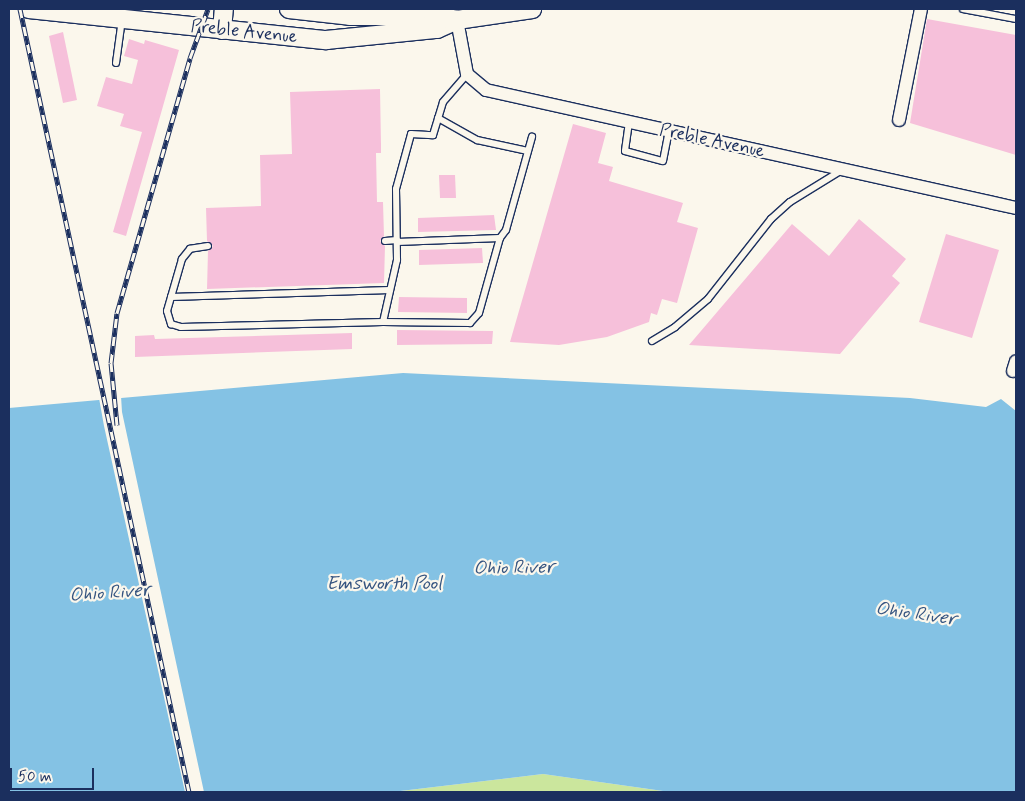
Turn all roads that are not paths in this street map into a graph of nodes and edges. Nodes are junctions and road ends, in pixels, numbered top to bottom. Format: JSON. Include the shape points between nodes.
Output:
{"nodes":[{"id":1,"x":29,"y":9,"type":"edge"},
{"id":2,"x":224,"y":9,"type":"edge"},
{"id":3,"x":289,"y":9,"type":"edge"},
{"id":4,"x":532,"y":9,"type":"edge"},
{"id":5,"x":920,"y":9,"type":"edge"},
{"id":6,"x":963,"y":9,"type":"edge"},
{"id":7,"x":122,"y":14,"type":"edge"},
{"id":8,"x":1016,"y":19,"type":"edge"},
{"id":9,"x":457,"y":20,"type":"junction"},
{"id":10,"x":222,"y":30,"type":"junction"},
{"id":11,"x":116,"y":62,"type":"dead end"},
{"id":12,"x":467,"y":74,"type":"junction"},
{"id":13,"x":438,"y":118,"type":"junction"},
{"id":14,"x":899,"y":120,"type":"dead end"},
{"id":15,"x":629,"y":122,"type":"junction"},
{"id":16,"x":669,"y":131,"type":"junction"},
{"id":17,"x":532,"y":137,"type":"dead end"},
{"id":18,"x":528,"y":151,"type":"junction"},
{"id":19,"x":844,"y":170,"type":"junction"},
{"id":20,"x":1016,"y":208,"type":"edge"},
{"id":21,"x":500,"y":238,"type":"junction"},
{"id":22,"x":384,"y":241,"type":"dead end"},
{"id":23,"x":397,"y":241,"type":"junction"},
{"id":24,"x":208,"y":246,"type":"dead end"},
{"id":25,"x":390,"y":290,"type":"junction"},
{"id":26,"x":171,"y":297,"type":"junction"},
{"id":27,"x":383,"y":322,"type":"junction"},
{"id":28,"x":652,"y":341,"type":"dead end"}],
"edges":[{"from":1,"to":7,"type":"street","name":"Preble Avenue"},
{"from":2,"to":10,"type":"street"},
{"from":3,"to":9,"type":"street","name":"Preble Avenue","via":[[350,16],[433,16]]},
{"from":4,"to":9,"type":"street"},
{"from":5,"to":14,"type":"street"},
{"from":6,"to":8,"type":"lane"},
{"from":7,"to":10,"type":"street","name":"Preble Avenue"},
{"from":7,"to":11,"type":"lane"},
{"from":9,"to":10,"type":"street","name":"Preble Avenue","via":[[436,29],[326,40]]},
{"from":9,"to":12,"type":"street"},
{"from":12,"to":13,"type":"lane","via":[[443,102]]},
{"from":12,"to":15,"type":"street","name":"Preble Avenue","via":[[486,90]]},
{"from":13,"to":18,"type":"lane","via":[[477,140]]},
{"from":13,"to":23,"type":"lane","via":[[433,135],[411,134],[396,189]]},
{"from":15,"to":16,"type":"street","name":"Preble Avenue"},
{"from":15,"to":16,"type":"lane","via":[[625,152],[663,161]]},
{"from":16,"to":19,"type":"street","name":"Preble Avenue"},
{"from":17,"to":18,"type":"lane"},
{"from":18,"to":21,"type":"lane","via":[[506,230]]},
{"from":19,"to":20,"type":"street","name":"Preble Avenue"},
{"from":19,"to":28,"type":"lane","via":[[790,202],[771,219],[708,299],[676,327]]},
{"from":21,"to":23,"type":"lane"},
{"from":21,"to":27,"type":"lane","via":[[474,322]]},
{"from":22,"to":23,"type":"lane"},
{"from":23,"to":25,"type":"lane","via":[[398,260]]},
{"from":24,"to":26,"type":"lane","via":[[194,247],[184,255]]},
{"from":25,"to":26,"type":"lane"},
{"from":25,"to":27,"type":"lane"},
{"from":26,"to":27,"type":"lane","via":[[168,321],[181,327]]}]}
